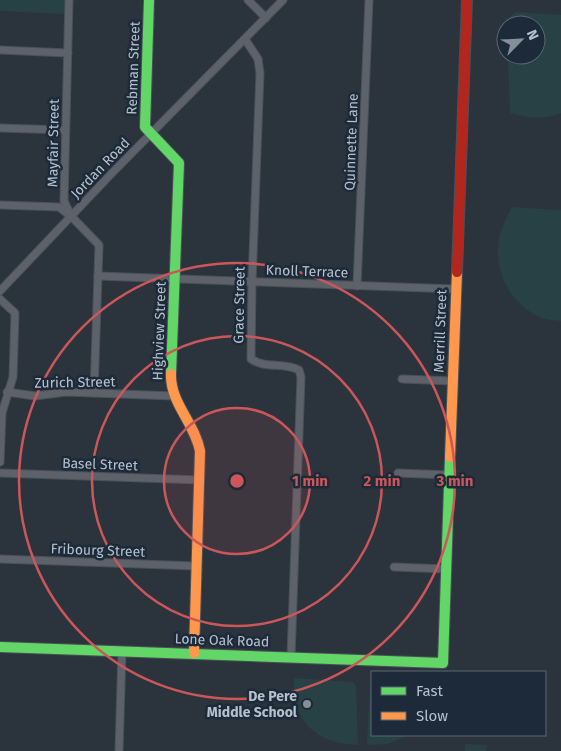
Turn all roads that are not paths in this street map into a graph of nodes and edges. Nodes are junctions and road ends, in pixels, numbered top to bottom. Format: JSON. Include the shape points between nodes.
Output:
{"nodes":[{"id":1,"x":69,"y":0,"type":"edge"},
{"id":2,"x":149,"y":0,"type":"edge"},
{"id":3,"x":248,"y":0,"type":"edge"},
{"id":4,"x":284,"y":0,"type":"edge"},
{"id":5,"x":369,"y":0,"type":"edge"},
{"id":6,"x":467,"y":0,"type":"edge"},
{"id":7,"x":266,"y":18,"type":"junction"},
{"id":8,"x":245,"y":39,"type":"junction"},
{"id":9,"x":0,"y":50,"type":"edge"},
{"id":10,"x":68,"y":53,"type":"junction"},
{"id":11,"x":0,"y":128,"type":"edge"},
{"id":12,"x":65,"y":130,"type":"junction"},
{"id":13,"x":150,"y":135,"type":"junction"},
{"id":14,"x":0,"y":205,"type":"edge"},
{"id":15,"x":71,"y":216,"type":"junction"},
{"id":16,"x":98,"y":276,"type":"junction"},
{"id":17,"x":174,"y":278,"type":"junction"},
{"id":18,"x":252,"y":282,"type":"junction"},
{"id":19,"x":357,"y":286,"type":"junction"},
{"id":20,"x":455,"y":289,"type":"junction"},
{"id":21,"x":0,"y":291,"type":"edge"},
{"id":22,"x":0,"y":299,"type":"edge"},
{"id":23,"x":402,"y":379,"type":"dead end"},
{"id":24,"x":452,"y":381,"type":"junction"},
{"id":25,"x":7,"y":392,"type":"junction"},
{"id":26,"x":94,"y":393,"type":"junction"},
{"id":27,"x":174,"y":396,"type":"junction"},
{"id":28,"x":0,"y":462,"type":"edge"},
{"id":29,"x":0,"y":473,"type":"edge"},
{"id":30,"x":398,"y":474,"type":"dead end"},
{"id":31,"x":449,"y":475,"type":"junction"},
{"id":32,"x":199,"y":480,"type":"junction"},
{"id":33,"x":0,"y":559,"type":"edge"},
{"id":34,"x":196,"y":566,"type":"junction"},
{"id":35,"x":394,"y":568,"type":"dead end"},
{"id":36,"x":446,"y":569,"type":"junction"},
{"id":37,"x":0,"y":646,"type":"edge"},
{"id":38,"x":122,"y":651,"type":"junction"},
{"id":39,"x":194,"y":653,"type":"junction"},
{"id":40,"x":290,"y":657,"type":"junction"},
{"id":41,"x":443,"y":663,"type":"joint"},
{"id":42,"x":119,"y":751,"type":"edge"}],
"edges":[{"from":1,"to":10,"type":"street","name":"Mayfair Street"},
{"from":2,"to":13,"type":"street","name":"Rebman Street","via":[[145,127]]},
{"from":3,"to":7,"type":"street"},
{"from":4,"to":7,"type":"street","name":"Jordan Road"},
{"from":5,"to":19,"type":"street","name":"Quinnette Lane"},
{"from":6,"to":20,"type":"street","name":"Merrill Street"},
{"from":7,"to":8,"type":"street","name":"Jordan Road"},
{"from":8,"to":13,"type":"street","name":"Jordan Road"},
{"from":8,"to":18,"type":"street","name":"Grace Street","via":[[258,59],[260,73]]},
{"from":9,"to":10,"type":"street"},
{"from":10,"to":12,"type":"street","name":"Mayfair Street"},
{"from":11,"to":12,"type":"street"},
{"from":12,"to":15,"type":"street","name":"Mayfair Street","via":[[64,201]]},
{"from":13,"to":15,"type":"street","name":"Jordan Road"},
{"from":13,"to":17,"type":"street","name":"Highview Street","via":[[179,163]]},
{"from":14,"to":15,"type":"street","via":[[59,207]]},
{"from":15,"to":16,"type":"street","name":"Mayfair Street","via":[[100,245]]},
{"from":15,"to":21,"type":"street","name":"Jordan Road"},
{"from":16,"to":17,"type":"street","name":"Knoll Terrace"},
{"from":16,"to":26,"type":"street","name":"Mayfair Street"},
{"from":17,"to":18,"type":"street","name":"Knoll Terrace"},
{"from":17,"to":27,"type":"street","name":"Highview Street","via":[[171,383]]},
{"from":18,"to":19,"type":"street","name":"Knoll Terrace"},
{"from":18,"to":40,"type":"street","name":"Grace Street","via":[[252,359],[257,363],[293,366],[301,377]]},
{"from":19,"to":20,"type":"street","name":"Knoll Terrace"},
{"from":20,"to":24,"type":"street","name":"Merrill Street"},
{"from":22,"to":25,"type":"street","via":[[15,313],[13,377]]},
{"from":23,"to":24,"type":"street"},
{"from":24,"to":31,"type":"street","name":"Merrill Street"},
{"from":25,"to":26,"type":"street","name":"Zurich Street","via":[[35,396]]},
{"from":25,"to":28,"type":"street","via":[[2,413]]},
{"from":26,"to":27,"type":"street","name":"Zurich Street"},
{"from":27,"to":32,"type":"street","name":"Highview Street","via":[[198,441]]},
{"from":29,"to":32,"type":"street","name":"Basel Street"},
{"from":30,"to":31,"type":"street"},
{"from":31,"to":36,"type":"street","name":"Merrill Street"},
{"from":32,"to":34,"type":"street","name":"Highview Street"},
{"from":33,"to":34,"type":"street","name":"Fribourg Street"},
{"from":34,"to":39,"type":"street","name":"Highview Street"},
{"from":35,"to":36,"type":"street"},
{"from":36,"to":41,"type":"street","name":"Merrill Street"},
{"from":37,"to":38,"type":"street","name":"Lone Oak Road"},
{"from":38,"to":39,"type":"street","name":"Lone Oak Road"},
{"from":38,"to":42,"type":"street"},
{"from":39,"to":40,"type":"street","name":"Lone Oak Road"},
{"from":40,"to":41,"type":"street","name":"Lone Oak Road"}]}
